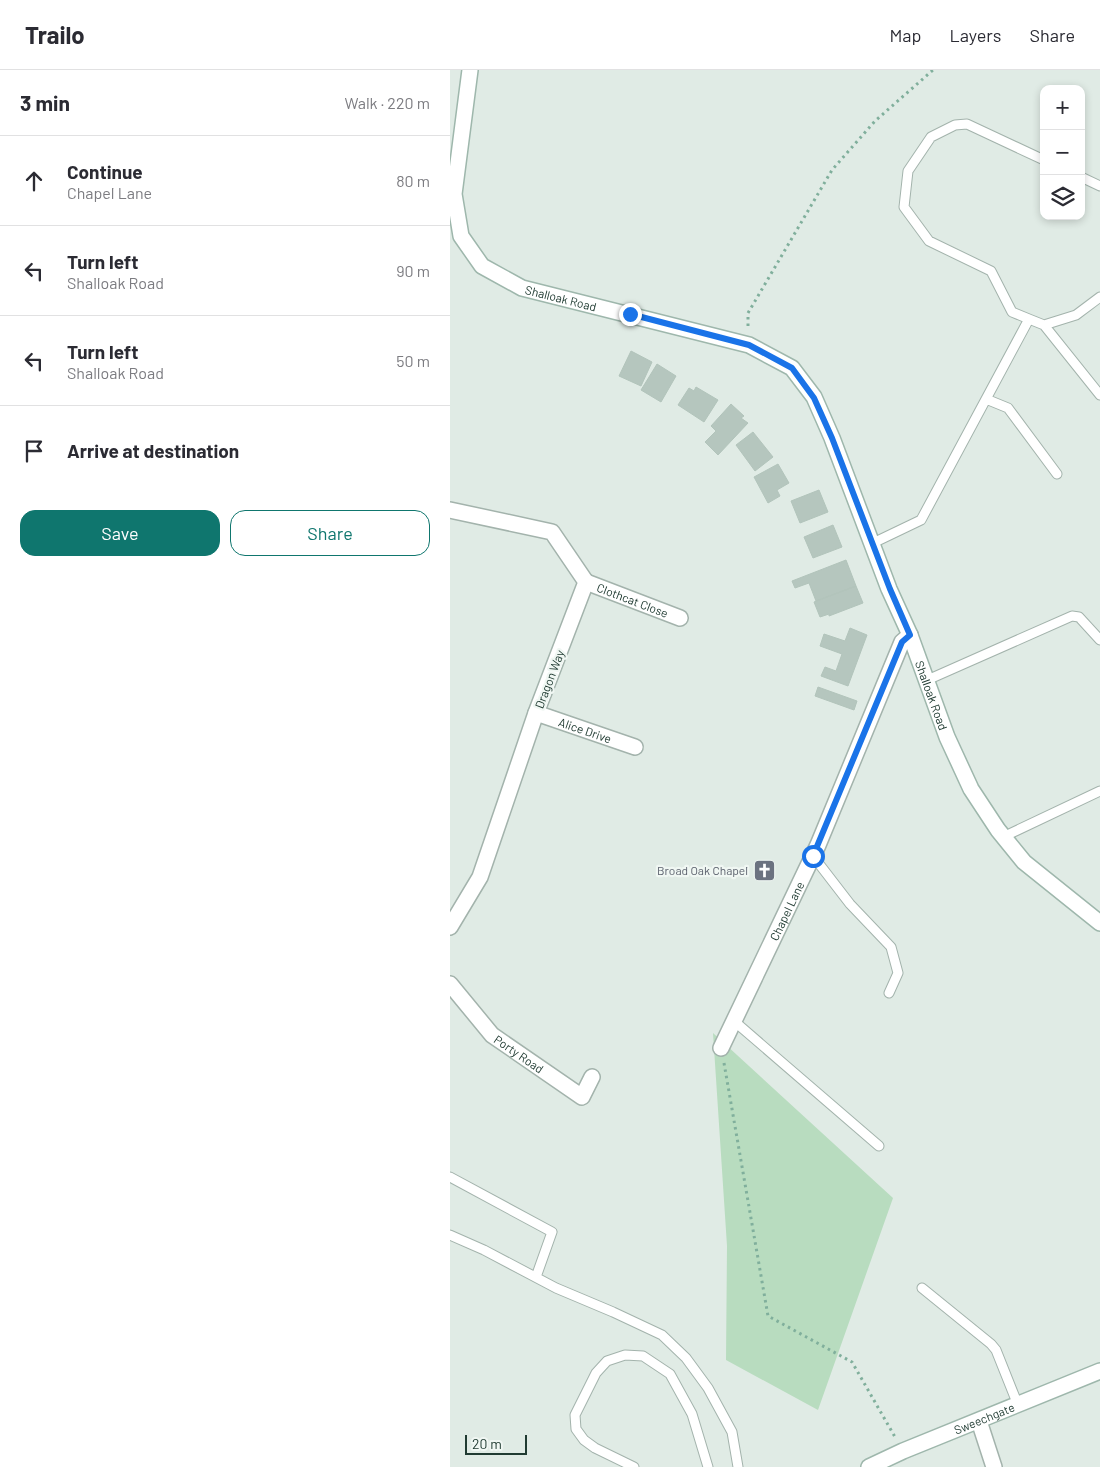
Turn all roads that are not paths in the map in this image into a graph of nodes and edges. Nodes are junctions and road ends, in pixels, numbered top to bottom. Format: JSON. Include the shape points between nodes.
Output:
{"nodes":[{"id":1,"x":470,"y":70,"type":"edge"},
{"id":2,"x":1040,"y":158,"type":"edge"},
{"id":3,"x":1085,"y":179,"type":"edge"},
{"id":4,"x":1100,"y":186,"type":"edge"},
{"id":5,"x":1100,"y":296,"type":"edge"},
{"id":6,"x":1029,"y":319,"type":"junction"},
{"id":7,"x":1044,"y":325,"type":"junction"},
{"id":8,"x":1100,"y":395,"type":"edge"},
{"id":9,"x":986,"y":399,"type":"junction"},
{"id":10,"x":1057,"y":474,"type":"dead end"},
{"id":11,"x":450,"y":510,"type":"edge"},
{"id":12,"x":873,"y":543,"type":"junction"},
{"id":13,"x":586,"y":582,"type":"junction"},
{"id":14,"x":680,"y":618,"type":"dead end"},
{"id":15,"x":910,"y":635,"type":"junction"},
{"id":16,"x":1100,"y":640,"type":"edge"},
{"id":17,"x":925,"y":681,"type":"junction"},
{"id":18,"x":536,"y":713,"type":"junction"},
{"id":19,"x":635,"y":746,"type":"dead end"},
{"id":20,"x":1100,"y":791,"type":"edge"},
{"id":21,"x":1004,"y":837,"type":"junction"},
{"id":22,"x":813,"y":856,"type":"junction"},
{"id":23,"x":1100,"y":923,"type":"edge"},
{"id":24,"x":450,"y":927,"type":"edge"},
{"id":25,"x":450,"y":984,"type":"edge"},
{"id":26,"x":889,"y":993,"type":"dead end"},
{"id":27,"x":734,"y":1021,"type":"junction"},
{"id":28,"x":721,"y":1048,"type":"road end"},
{"id":29,"x":592,"y":1077,"type":"dead end"},
{"id":30,"x":879,"y":1146,"type":"dead end"},
{"id":31,"x":450,"y":1177,"type":"edge"},
{"id":32,"x":450,"y":1235,"type":"edge"},
{"id":33,"x":536,"y":1277,"type":"junction"},
{"id":34,"x":922,"y":1288,"type":"dead end"},
{"id":35,"x":1100,"y":1371,"type":"edge"},
{"id":36,"x":1018,"y":1405,"type":"junction"},
{"id":37,"x":979,"y":1421,"type":"junction"},
{"id":38,"x":634,"y":1467,"type":"edge"},
{"id":39,"x":708,"y":1467,"type":"edge"},
{"id":40,"x":738,"y":1467,"type":"edge"},
{"id":41,"x":869,"y":1467,"type":"edge"},
{"id":42,"x":994,"y":1467,"type":"edge"}],
"edges":[{"from":1,"to":12,"type":"street","name":"Shalloak Road","via":[[454,194],[461,236],[482,266],[522,288],[749,345],[792,368],[814,398]]},
{"from":2,"to":6,"type":"lane","via":[[967,124],[955,125],[931,137],[908,171],[904,207],[928,241],[991,271],[1012,312]]},
{"from":3,"to":4,"type":"lane"},
{"from":5,"to":7,"type":"lane","via":[[1076,315]]},
{"from":6,"to":7,"type":"lane"},
{"from":6,"to":9,"type":"lane"},
{"from":7,"to":8,"type":"lane"},
{"from":9,"to":10,"type":"lane","via":[[1008,408]]},
{"from":9,"to":12,"type":"lane","via":[[921,520]]},
{"from":11,"to":13,"type":"street","via":[[552,532]]},
{"from":12,"to":15,"type":"street","name":"Shalloak Road"},
{"from":13,"to":14,"type":"street","name":"Clothcat Close"},
{"from":13,"to":18,"type":"street","name":"Dragon Way"},
{"from":15,"to":17,"type":"street","name":"Shalloak Road"},
{"from":15,"to":22,"type":"street","name":"Chapel Lane","via":[[902,642]]},
{"from":16,"to":17,"type":"lane","via":[[1079,617],[1072,616]]},
{"from":17,"to":21,"type":"street","name":"Shalloak Road","via":[[971,789]]},
{"from":18,"to":19,"type":"street","name":"Alice Drive"},
{"from":18,"to":24,"type":"street","name":"Dragon Way","via":[[480,877]]},
{"from":20,"to":21,"type":"lane"},
{"from":21,"to":23,"type":"street","name":"Shalloak Road","via":[[1024,862]]},
{"from":22,"to":26,"type":"lane","via":[[850,904],[890,947],[898,974]]},
{"from":22,"to":27,"type":"street","name":"Chapel Lane"},
{"from":25,"to":29,"type":"street","name":"Porty Road","via":[[492,1035],[582,1097]]},
{"from":27,"to":28,"type":"street","name":"Chapel Lane"},
{"from":27,"to":30,"type":"lane"},
{"from":31,"to":33,"type":"lane","via":[[552,1232]]},
{"from":32,"to":33,"type":"lane"},
{"from":33,"to":40,"type":"lane","via":[[662,1335],[686,1358],[708,1388],[732,1432]]},
{"from":34,"to":36,"type":"lane","via":[[996,1350]]},
{"from":35,"to":36,"type":"street","name":"Sweechgate"},
{"from":36,"to":37,"type":"street","name":"Sweechgate"},
{"from":37,"to":41,"type":"street","name":"Sweechgate","via":[[902,1450]]},
{"from":37,"to":42,"type":"street"},
{"from":38,"to":39,"type":"lane","via":[[595,1448],[576,1429],[575,1416],[596,1373],[607,1361],[625,1355],[643,1356],[670,1374],[692,1414]]}]}
